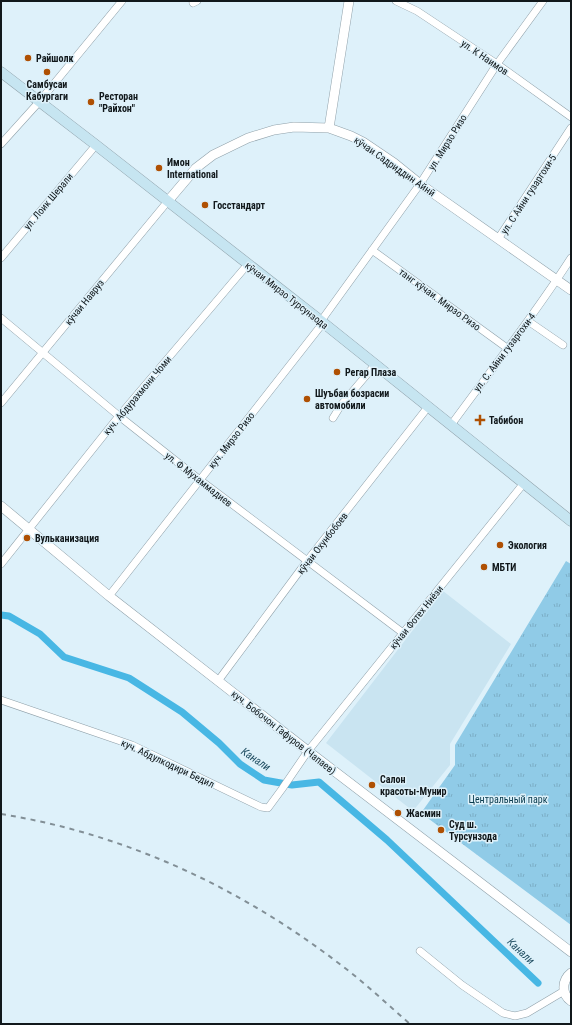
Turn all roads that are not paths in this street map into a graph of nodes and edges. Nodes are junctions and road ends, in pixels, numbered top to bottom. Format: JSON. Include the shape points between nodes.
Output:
{"nodes":[{"id":1,"x":122,"y":1,"type":"edge"},
{"id":2,"x":350,"y":1,"type":"edge"},
{"id":3,"x":396,"y":1,"type":"edge"},
{"id":4,"x":542,"y":1,"type":"edge"},
{"id":5,"x":497,"y":64,"type":"junction"},
{"id":6,"x":1,"y":72,"type":"edge"},
{"id":7,"x":39,"y":102,"type":"junction"},
{"id":8,"x":571,"y":117,"type":"edge"},
{"id":9,"x":329,"y":128,"type":"junction"},
{"id":10,"x":571,"y":128,"type":"edge"},
{"id":11,"x":1,"y":144,"type":"edge"},
{"id":12,"x":96,"y":145,"type":"junction"},
{"id":13,"x":420,"y":184,"type":"junction"},
{"id":14,"x":168,"y":201,"type":"junction"},
{"id":15,"x":498,"y":239,"type":"junction"},
{"id":16,"x":372,"y":250,"type":"junction"},
{"id":17,"x":1,"y":258,"type":"edge"},
{"id":18,"x":571,"y":258,"type":"edge"},
{"id":19,"x":248,"y":264,"type":"junction"},
{"id":20,"x":557,"y":280,"type":"junction"},
{"id":21,"x":571,"y":290,"type":"edge"},
{"id":22,"x":1,"y":318,"type":"edge"},
{"id":23,"x":528,"y":321,"type":"junction"},
{"id":24,"x":322,"y":322,"type":"junction"},
{"id":25,"x":562,"y":345,"type":"dead end"},
{"id":26,"x":507,"y":348,"type":"junction"},
{"id":27,"x":42,"y":353,"type":"junction"},
{"id":28,"x":375,"y":365,"type":"junction"},
{"id":29,"x":1,"y":403,"type":"edge"},
{"id":30,"x":428,"y":407,"type":"junction"},
{"id":31,"x":119,"y":416,"type":"junction"},
{"id":32,"x":334,"y":418,"type":"dead end"},
{"id":33,"x":451,"y":425,"type":"junction"},
{"id":34,"x":200,"y":480,"type":"junction"},
{"id":35,"x":524,"y":483,"type":"junction"},
{"id":36,"x":1,"y":506,"type":"edge"},
{"id":37,"x":571,"y":521,"type":"edge"},
{"id":38,"x":29,"y":529,"type":"junction"},
{"id":39,"x":307,"y":561,"type":"junction"},
{"id":40,"x":1,"y":564,"type":"edge"},
{"id":41,"x":109,"y":596,"type":"junction"},
{"id":42,"x":403,"y":633,"type":"junction"},
{"id":43,"x":218,"y":681,"type":"junction"},
{"id":44,"x":1,"y":700,"type":"edge"},
{"id":45,"x":308,"y":752,"type":"junction"},
{"id":46,"x":420,"y":951,"type":"dead end"},
{"id":47,"x":571,"y":952,"type":"edge"},
{"id":48,"x":571,"y":973,"type":"edge"},
{"id":49,"x":564,"y":992,"type":"junction"},
{"id":50,"x":571,"y":1001,"type":"edge"}],
"edges":[{"from":1,"to":7,"type":"street"},
{"from":2,"to":9,"type":"street"},
{"from":3,"to":5,"type":"street","name":"ул. К Наимов","via":[[417,11]]},
{"from":4,"to":5,"type":"street","name":"ул. Мирзо Ризо"},
{"from":5,"to":8,"type":"street","name":"ул. К Наимов"},
{"from":5,"to":13,"type":"street","name":"ул. Мирзо Ризо"},
{"from":6,"to":7,"type":"main road","name":"кӯчаи Мирзо Турсунзода"},
{"from":7,"to":11,"type":"street"},
{"from":7,"to":12,"type":"main road","name":"кӯчаи Мирзо Турсунзода"},
{"from":9,"to":13,"type":"street","name":"кӯчаи Садриддин Айнӣ","via":[[363,142]]},
{"from":9,"to":14,"type":"street","name":"кӯчаи Садриддин Айнӣ","via":[[294,127],[248,138],[213,155],[196,168]]},
{"from":10,"to":15,"type":"street","name":"ул. С Айни гузаргохи-5"},
{"from":12,"to":14,"type":"main road","name":"кӯчаи Мирзо Турсунзода"},
{"from":12,"to":17,"type":"street","name":"ул. Лоик Шерали"},
{"from":13,"to":15,"type":"street","name":"кӯчаи Садриддин Айнӣ"},
{"from":13,"to":16,"type":"street","name":"ул. Мирзо Ризо"},
{"from":14,"to":19,"type":"main road","name":"кӯчаи Мирзо Турсунзода"},
{"from":14,"to":27,"type":"street","name":"кӯчаи Навруз"},
{"from":15,"to":20,"type":"street","name":"кӯчаи Садриддин Айнӣ"},
{"from":16,"to":24,"type":"street","name":"ул. Мирзо Ризо"},
{"from":16,"to":26,"type":"street","name":"танг кӯчаи. Мирзо Ризо"},
{"from":18,"to":20,"type":"street","name":"ул. С. Айни гузаргохи-4"},
{"from":19,"to":24,"type":"main road","name":"кӯчаи Мирзо Турсунзода"},
{"from":19,"to":31,"type":"street","name":"куч. Абдурахмони Чоми"},
{"from":20,"to":21,"type":"street","name":"кӯчаи Садриддин Айнӣ"},
{"from":20,"to":23,"type":"street","name":"ул. С. Айни гузаргохи-4"},
{"from":22,"to":27,"type":"street","name":"ул. Ф Мухаммадиев"},
{"from":23,"to":25,"type":"street"},
{"from":23,"to":26,"type":"street","name":"ул. С. Айни гузаргохи-4"},
{"from":24,"to":28,"type":"main road","name":"кӯчаи Мирзо Турсунзода"},
{"from":24,"to":34,"type":"street","name":"куч. Мирзо Ризо"},
{"from":26,"to":33,"type":"street","name":"ул. С. Айни гузаргохи-4"},
{"from":27,"to":29,"type":"street","name":"кӯчаи Навруз"},
{"from":27,"to":31,"type":"street","name":"ул. Ф Мухаммадиев"},
{"from":28,"to":30,"type":"main road","name":"кӯчаи Мирзо Турсунзода"},
{"from":28,"to":32,"type":"street","via":[[341,405]]},
{"from":30,"to":33,"type":"main road","name":"кӯчаи Мирзо Турсунзода"},
{"from":30,"to":39,"type":"street","name":"кӯчаи Охунбобоев"},
{"from":31,"to":34,"type":"street","name":"ул. Ф Мухаммадиев"},
{"from":31,"to":38,"type":"street","name":"куч. Абдурахмони Чоми"},
{"from":33,"to":35,"type":"main road","name":"кӯчаи Мирзо Турсунзода"},
{"from":34,"to":39,"type":"street","name":"ул. Ф Мухаммадиев"},
{"from":34,"to":41,"type":"street","name":"куч. Мирзо Ризо"},
{"from":35,"to":37,"type":"main road","name":"кӯчаи Мирзо Турсунзода"},
{"from":35,"to":42,"type":"street","name":"кӯчаи Фотех Ниёзи"},
{"from":36,"to":38,"type":"street","name":"куч. Бобочон Гафуров (Чапаев)"},
{"from":38,"to":40,"type":"street","name":"куч. Абдурахмони Чоми"},
{"from":38,"to":41,"type":"street","name":"куч. Бобочон Гафуров (Чапаев)"},
{"from":39,"to":42,"type":"street","name":"ул. Ф Мухаммадиев"},
{"from":39,"to":43,"type":"street","name":"кӯчаи Охунбобоев"},
{"from":41,"to":43,"type":"street","name":"куч. Бобочон Гафуров (Чапаев)"},
{"from":42,"to":45,"type":"street","name":"кӯчаи Фотех Ниёзи"},
{"from":43,"to":45,"type":"street","name":"куч. Бобочон Гафуров (Чапаев)"},
{"from":44,"to":45,"type":"street","name":"куч. Абдулкодири Бедил","via":[[132,745],[261,807],[268,808]]},
{"from":45,"to":47,"type":"street","name":"куч. Бобочон Гафуров (Чапаев)"},
{"from":46,"to":49,"type":"street","via":[[503,1013],[515,1016],[527,1013]]},
{"from":48,"to":49,"type":"street","via":[[564,982]]},
{"from":49,"to":50,"type":"street"}]}
